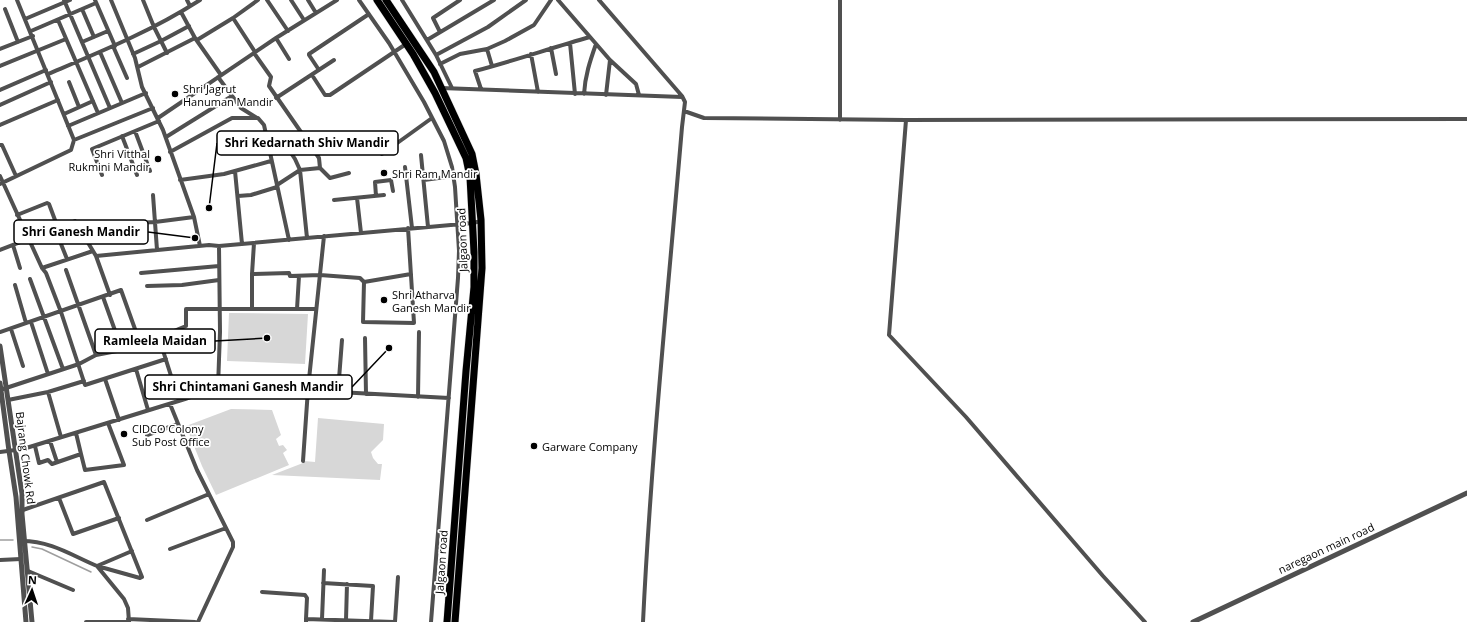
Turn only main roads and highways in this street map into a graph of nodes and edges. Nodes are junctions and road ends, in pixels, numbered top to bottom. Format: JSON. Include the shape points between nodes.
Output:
{"nodes":[{"id":1,"x":377,"y":0,"type":"edge"},
{"id":2,"x":386,"y":0,"type":"edge"},
{"id":3,"x":447,"y":622,"type":"edge"},
{"id":4,"x":455,"y":622,"type":"edge"}],
"edges":[{"from":1,"to":3,"type":"highway","name":"Jalgaon road","via":[[433,89],[466,158],[470,177],[474,286]]},
{"from":2,"to":4,"type":"highway","name":"Jalgaon road","via":[[434,72],[472,154],[476,174],[482,268]]}]}
